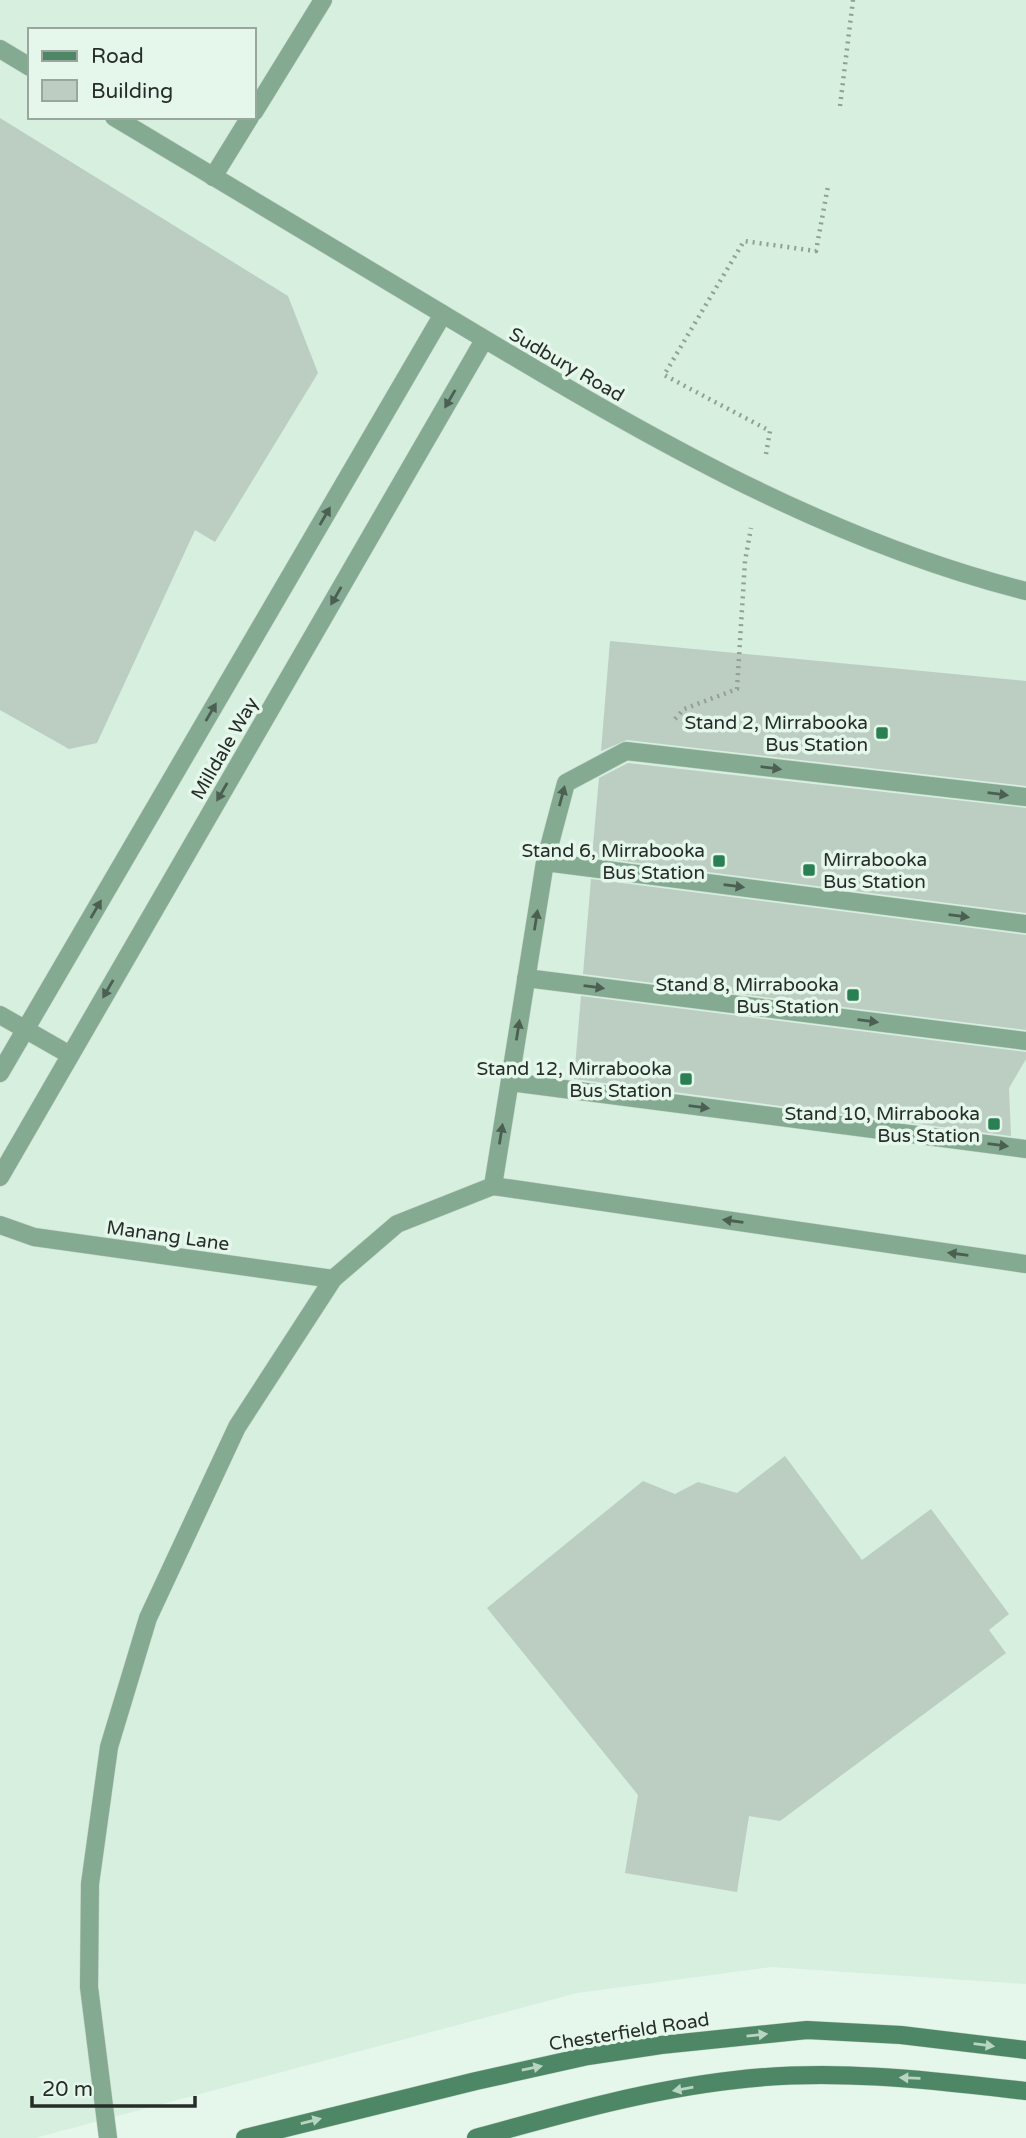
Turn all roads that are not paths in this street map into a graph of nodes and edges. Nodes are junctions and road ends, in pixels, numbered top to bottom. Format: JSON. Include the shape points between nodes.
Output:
{"nodes":[{"id":1,"x":323,"y":0,"type":"edge"},
{"id":2,"x":0,"y":49,"type":"edge"},
{"id":3,"x":28,"y":65,"type":"edge"},
{"id":4,"x":256,"y":109,"type":"edge"},
{"id":5,"x":117,"y":119,"type":"edge"},
{"id":6,"x":249,"y":119,"type":"edge"},
{"id":7,"x":214,"y":177,"type":"junction"},
{"id":8,"x":443,"y":314,"type":"junction"},
{"id":9,"x":484,"y":340,"type":"junction"},
{"id":10,"x":1026,"y":591,"type":"edge"},
{"id":11,"x":1026,"y":797,"type":"edge"},
{"id":12,"x":545,"y":862,"type":"junction"},
{"id":13,"x":1026,"y":924,"type":"edge"},
{"id":14,"x":526,"y":978,"type":"junction"},
{"id":15,"x":0,"y":1014,"type":"edge"},
{"id":16,"x":26,"y":1029,"type":"junction"},
{"id":17,"x":1026,"y":1041,"type":"edge"},
{"id":18,"x":70,"y":1055,"type":"junction"},
{"id":19,"x":0,"y":1073,"type":"edge"},
{"id":20,"x":510,"y":1082,"type":"junction"},
{"id":21,"x":1026,"y":1149,"type":"edge"},
{"id":22,"x":0,"y":1177,"type":"edge"},
{"id":23,"x":493,"y":1186,"type":"junction"},
{"id":24,"x":0,"y":1225,"type":"edge"},
{"id":25,"x":1026,"y":1264,"type":"edge"},
{"id":26,"x":333,"y":1279,"type":"junction"},
{"id":27,"x":1026,"y":2050,"type":"edge"},
{"id":28,"x":1026,"y":2091,"type":"edge"},
{"id":29,"x":108,"y":2138,"type":"edge"},
{"id":30,"x":245,"y":2138,"type":"edge"},
{"id":31,"x":476,"y":2138,"type":"edge"}],
"edges":[{"from":1,"to":4,"type":"street"},
{"from":2,"to":3,"type":"street"},
{"from":5,"to":7,"type":"street","name":"Sudbury Road"},
{"from":6,"to":7,"type":"street"},
{"from":7,"to":8,"type":"street","name":"Sudbury Road"},
{"from":8,"to":9,"type":"street","name":"Sudbury Road"},
{"from":16,"to":8,"type":"street","name":"Milldale Way","one_way":true},
{"from":9,"to":10,"type":"street","name":"Sudbury Road","via":[[667,446],[820,521]]},
{"from":9,"to":18,"type":"street","name":"Milldale Way","one_way":true},
{"from":12,"to":11,"type":"street","one_way":true,"via":[[566,783],[626,751]]},
{"from":12,"to":13,"type":"street","one_way":true},
{"from":14,"to":12,"type":"street","one_way":true},
{"from":14,"to":17,"type":"street","one_way":true},
{"from":20,"to":14,"type":"street","one_way":true},
{"from":15,"to":16,"type":"street"},
{"from":16,"to":18,"type":"street"},
{"from":16,"to":19,"type":"street","name":"Milldale Way"},
{"from":18,"to":22,"type":"street","name":"Milldale Way"},
{"from":20,"to":21,"type":"street","one_way":true},
{"from":23,"to":20,"type":"street","one_way":true},
{"from":25,"to":23,"type":"street","one_way":true},
{"from":23,"to":26,"type":"street","via":[[397,1224]]},
{"from":24,"to":26,"type":"street","name":"Manang Lane","via":[[34,1237]]},
{"from":26,"to":29,"type":"street","via":[[237,1427],[148,1618],[109,1747],[90,1884],[89,1987]]},
{"from":30,"to":27,"type":"street","name":"Chesterfield Road","one_way":true,"via":[[476,2081],[661,2045],[807,2030],[901,2035]]},
{"from":28,"to":31,"type":"street","one_way":true,"via":[[908,2078],[818,2075],[736,2080],[604,2102]]}]}
